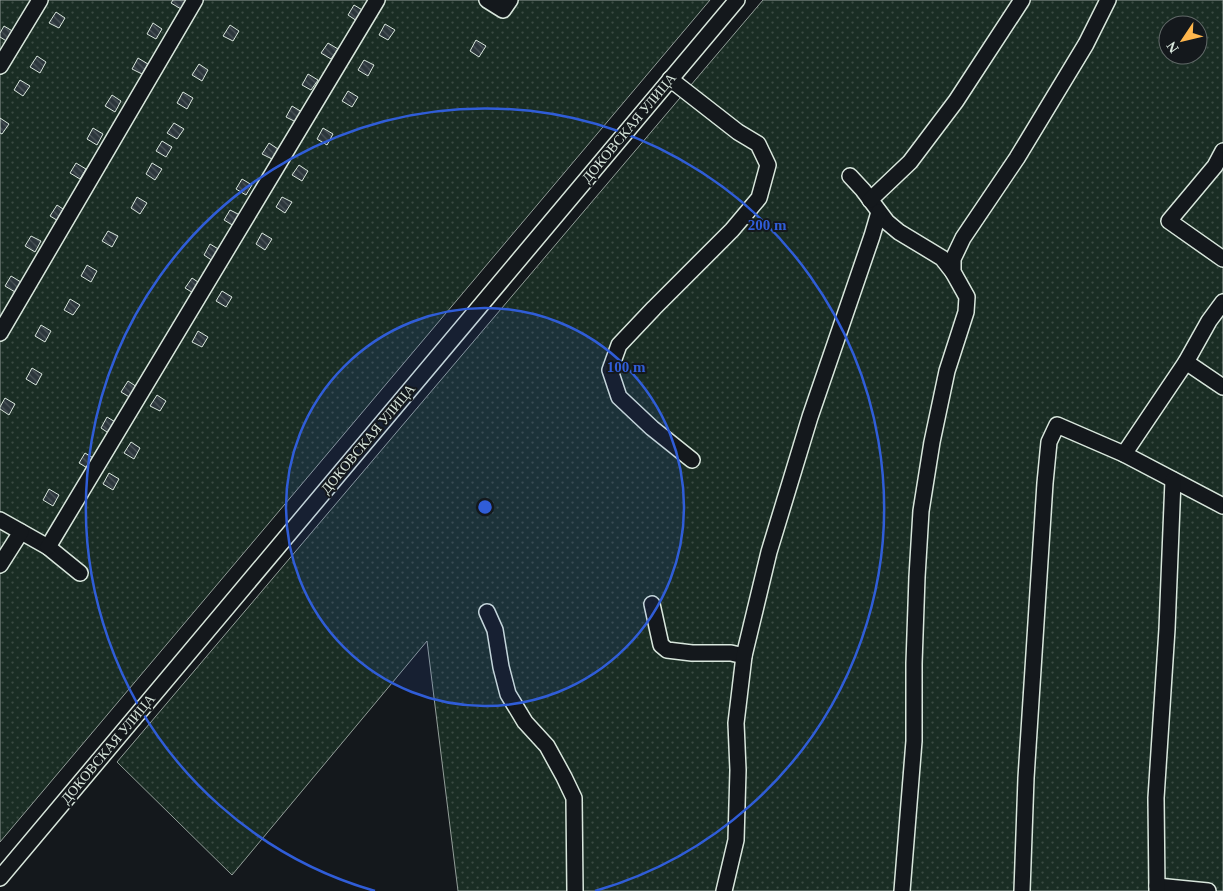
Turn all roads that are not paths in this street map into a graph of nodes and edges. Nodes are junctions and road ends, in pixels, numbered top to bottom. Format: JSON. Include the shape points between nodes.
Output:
{"nodes":[{"id":1,"x":40,"y":0,"type":"edge"},
{"id":2,"x":195,"y":0,"type":"edge"},
{"id":3,"x":377,"y":0,"type":"edge"},
{"id":4,"x":487,"y":0,"type":"edge"},
{"id":5,"x":737,"y":0,"type":"edge"},
{"id":6,"x":1022,"y":0,"type":"edge"},
{"id":7,"x":1108,"y":0,"type":"edge"},
{"id":8,"x":507,"y":5,"type":"edge"},
{"id":9,"x":0,"y":66,"type":"edge"},
{"id":10,"x":670,"y":79,"type":"junction"},
{"id":11,"x":1223,"y":151,"type":"edge"},
{"id":12,"x":850,"y":176,"type":"dead end"},
{"id":13,"x":875,"y":206,"type":"junction"},
{"id":14,"x":1223,"y":259,"type":"edge"},
{"id":15,"x":953,"y":272,"type":"junction"},
{"id":16,"x":1223,"y":302,"type":"edge"},
{"id":17,"x":0,"y":334,"type":"edge"},
{"id":18,"x":1186,"y":362,"type":"junction"},
{"id":19,"x":1223,"y":387,"type":"edge"},
{"id":20,"x":1124,"y":454,"type":"junction"},
{"id":21,"x":692,"y":460,"type":"dead end"},
{"id":22,"x":1173,"y":480,"type":"junction"},
{"id":23,"x":1223,"y":506,"type":"edge"},
{"id":24,"x":0,"y":520,"type":"edge"},
{"id":25,"x":21,"y":532,"type":"junction"},
{"id":26,"x":48,"y":547,"type":"junction"},
{"id":27,"x":0,"y":565,"type":"edge"},
{"id":28,"x":80,"y":573,"type":"dead end"},
{"id":29,"x":652,"y":604,"type":"dead end"},
{"id":30,"x":487,"y":612,"type":"dead end"},
{"id":31,"x":744,"y":656,"type":"junction"},
{"id":32,"x":0,"y":878,"type":"edge"},
{"id":33,"x":1157,"y":889,"type":"edge"},
{"id":34,"x":575,"y":891,"type":"edge"},
{"id":35,"x":724,"y":891,"type":"edge"},
{"id":36,"x":902,"y":891,"type":"edge"},
{"id":37,"x":1022,"y":891,"type":"edge"},
{"id":38,"x":1208,"y":891,"type":"edge"}],
"edges":[{"from":1,"to":9,"type":"street"},
{"from":2,"to":17,"type":"street"},
{"from":3,"to":26,"type":"street"},
{"from":4,"to":8,"type":"street"},
{"from":5,"to":10,"type":"street","name":"ДОКОВСКАЯ УЛИЦА"},
{"from":6,"to":13,"type":"street","via":[[956,101]]},
{"from":7,"to":15,"type":"street","via":[[1086,44],[1027,142],[963,238],[953,259]]},
{"from":10,"to":21,"type":"street","via":[[758,144],[768,165],[759,198],[732,230],[619,345],[610,370],[619,397]]},
{"from":10,"to":32,"type":"street","name":"ДОКОВСКАЯ УЛИЦА"},
{"from":11,"to":14,"type":"street","via":[[1215,166],[1169,221]]},
{"from":12,"to":13,"type":"street"},
{"from":13,"to":15,"type":"street","via":[[886,222],[942,258]]},
{"from":13,"to":31,"type":"street","via":[[872,236],[813,408],[772,542]]},
{"from":15,"to":36,"type":"street","via":[[967,297],[966,312],[948,370],[921,511],[916,577],[914,742]]},
{"from":16,"to":18,"type":"street"},
{"from":18,"to":19,"type":"street"},
{"from":18,"to":20,"type":"street"},
{"from":20,"to":22,"type":"street"},
{"from":20,"to":37,"type":"street","via":[[1057,425],[1049,442],[1026,778]]},
{"from":22,"to":23,"type":"street"},
{"from":22,"to":33,"type":"street","via":[[1156,798]]},
{"from":24,"to":25,"type":"street"},
{"from":25,"to":26,"type":"street"},
{"from":25,"to":27,"type":"street"},
{"from":26,"to":28,"type":"street"},
{"from":29,"to":31,"type":"street","via":[[661,645],[667,650]]},
{"from":30,"to":34,"type":"street","via":[[495,630],[508,694],[525,722],[546,746],[574,798]]},
{"from":31,"to":35,"type":"street","via":[[736,723],[736,840]]},
{"from":33,"to":38,"type":"street"}]}
